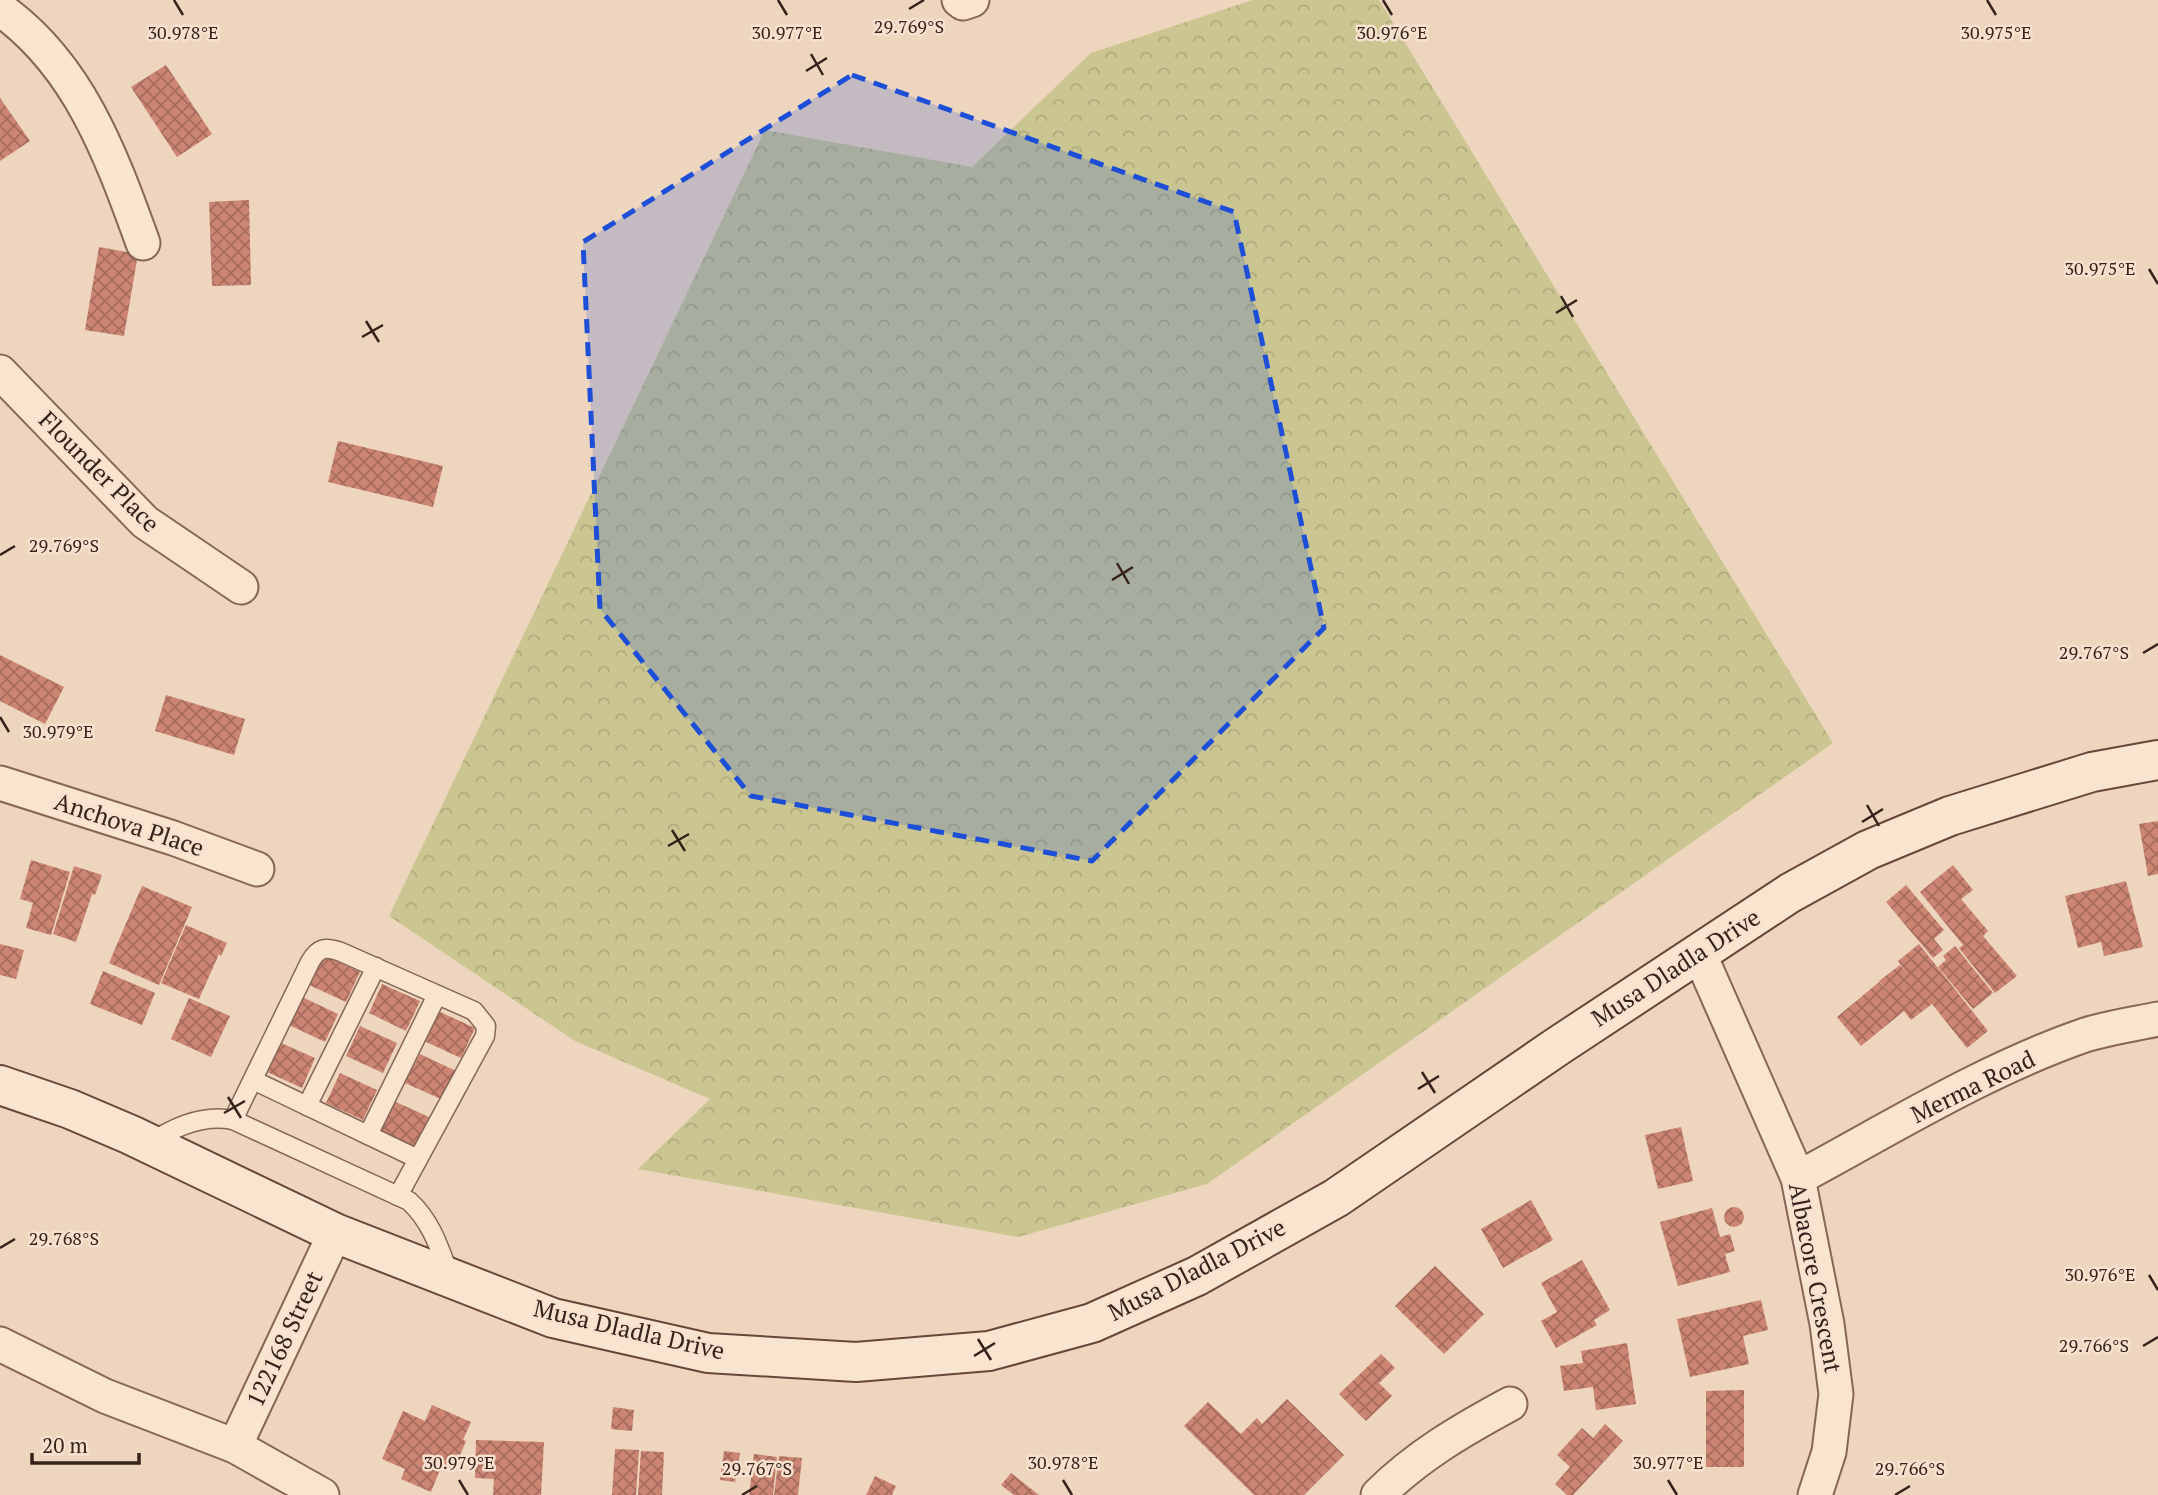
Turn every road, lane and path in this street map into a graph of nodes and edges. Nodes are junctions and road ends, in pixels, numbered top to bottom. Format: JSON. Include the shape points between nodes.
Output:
{"nodes":[{"id":1,"x":959,"y":0,"type":"edge"},
{"id":2,"x":972,"y":0,"type":"edge"},
{"id":3,"x":0,"y":9,"type":"edge"},
{"id":4,"x":143,"y":243,"type":"dead end"},
{"id":5,"x":0,"y":372,"type":"edge"},
{"id":6,"x":241,"y":587,"type":"dead end"},
{"id":7,"x":2158,"y":760,"type":"edge"},
{"id":8,"x":0,"y":783,"type":"edge"},
{"id":9,"x":257,"y":869,"type":"dead end"},
{"id":10,"x":1699,"y":953,"type":"junction"},
{"id":11,"x":376,"y":967,"type":"junction"},
{"id":12,"x":437,"y":995,"type":"junction"},
{"id":13,"x":2158,"y":1019,"type":"edge"},
{"id":14,"x":253,"y":1080,"type":"junction"},
{"id":15,"x":0,"y":1085,"type":"edge"},
{"id":16,"x":307,"y":1106,"type":"junction"},
{"id":17,"x":233,"y":1120,"type":"junction"},
{"id":18,"x":368,"y":1135,"type":"junction"},
{"id":19,"x":150,"y":1143,"type":"junction"},
{"id":20,"x":418,"y":1159,"type":"junction"},
{"id":21,"x":1797,"y":1178,"type":"junction"},
{"id":22,"x":398,"y":1196,"type":"junction"},
{"id":23,"x":335,"y":1233,"type":"junction"},
{"id":24,"x":450,"y":1278,"type":"junction"},
{"id":25,"x":0,"y":1344,"type":"edge"},
{"id":26,"x":1510,"y":1404,"type":"dead end"},
{"id":27,"x":235,"y":1446,"type":"junction"},
{"id":28,"x":280,"y":1485,"type":"edge"},
{"id":29,"x":322,"y":1495,"type":"edge"},
{"id":30,"x":1378,"y":1495,"type":"edge"},
{"id":31,"x":1815,"y":1495,"type":"edge"}],
"edges":[{"from":1,"to":2,"type":"street"},
{"from":3,"to":4,"type":"street","via":[[47,52],[88,108]]},
{"from":5,"to":6,"type":"street","name":"Flounder Place","via":[[145,522]]},
{"from":7,"to":10,"type":"street","name":"Musa Dladla Drive","via":[[2092,772],[1951,816],[1868,850],[1790,893]]},
{"from":8,"to":9,"type":"street","name":"Anchova Place"},
{"from":10,"to":21,"type":"street","name":"Albacore Crescent"},
{"from":10,"to":24,"type":"street","name":"Musa Dladla Drive","via":[[1336,1198],[1197,1276],[1092,1323],[989,1352],[856,1362],[708,1353],[553,1318]]},
{"from":11,"to":12,"type":"lane"},
{"from":11,"to":14,"type":"lane","via":[[330,948],[315,953]]},
{"from":11,"to":16,"type":"lane"},
{"from":12,"to":18,"type":"lane"},
{"from":12,"to":20,"type":"lane","via":[[474,1011],[487,1030]]},
{"from":13,"to":21,"type":"street","name":"Merma Road","via":[[2087,1035],[2018,1062]]},
{"from":14,"to":16,"type":"lane"},
{"from":14,"to":17,"type":"lane"},
{"from":15,"to":19,"type":"street","name":"Musa Dladla Drive"},
{"from":16,"to":18,"type":"lane"},
{"from":17,"to":19,"type":"lane","via":[[221,1117],[187,1124]]},
{"from":17,"to":22,"type":"lane"},
{"from":18,"to":20,"type":"lane"},
{"from":19,"to":23,"type":"street","name":"Musa Dladla Drive"},
{"from":20,"to":22,"type":"lane"},
{"from":21,"to":31,"type":"street","name":"Albacore Crescent","via":[[1827,1324],[1836,1394],[1829,1452]]},
{"from":22,"to":24,"type":"lane","via":[[409,1200],[425,1217]]},
{"from":23,"to":24,"type":"street","name":"Musa Dladla Drive"},
{"from":23,"to":27,"type":"street","name":"122168 Street"},
{"from":25,"to":27,"type":"street","via":[[105,1396]]},
{"from":26,"to":30,"type":"street","via":[[1419,1458]]},
{"from":27,"to":28,"type":"street"},
{"from":28,"to":29,"type":"street"}]}
